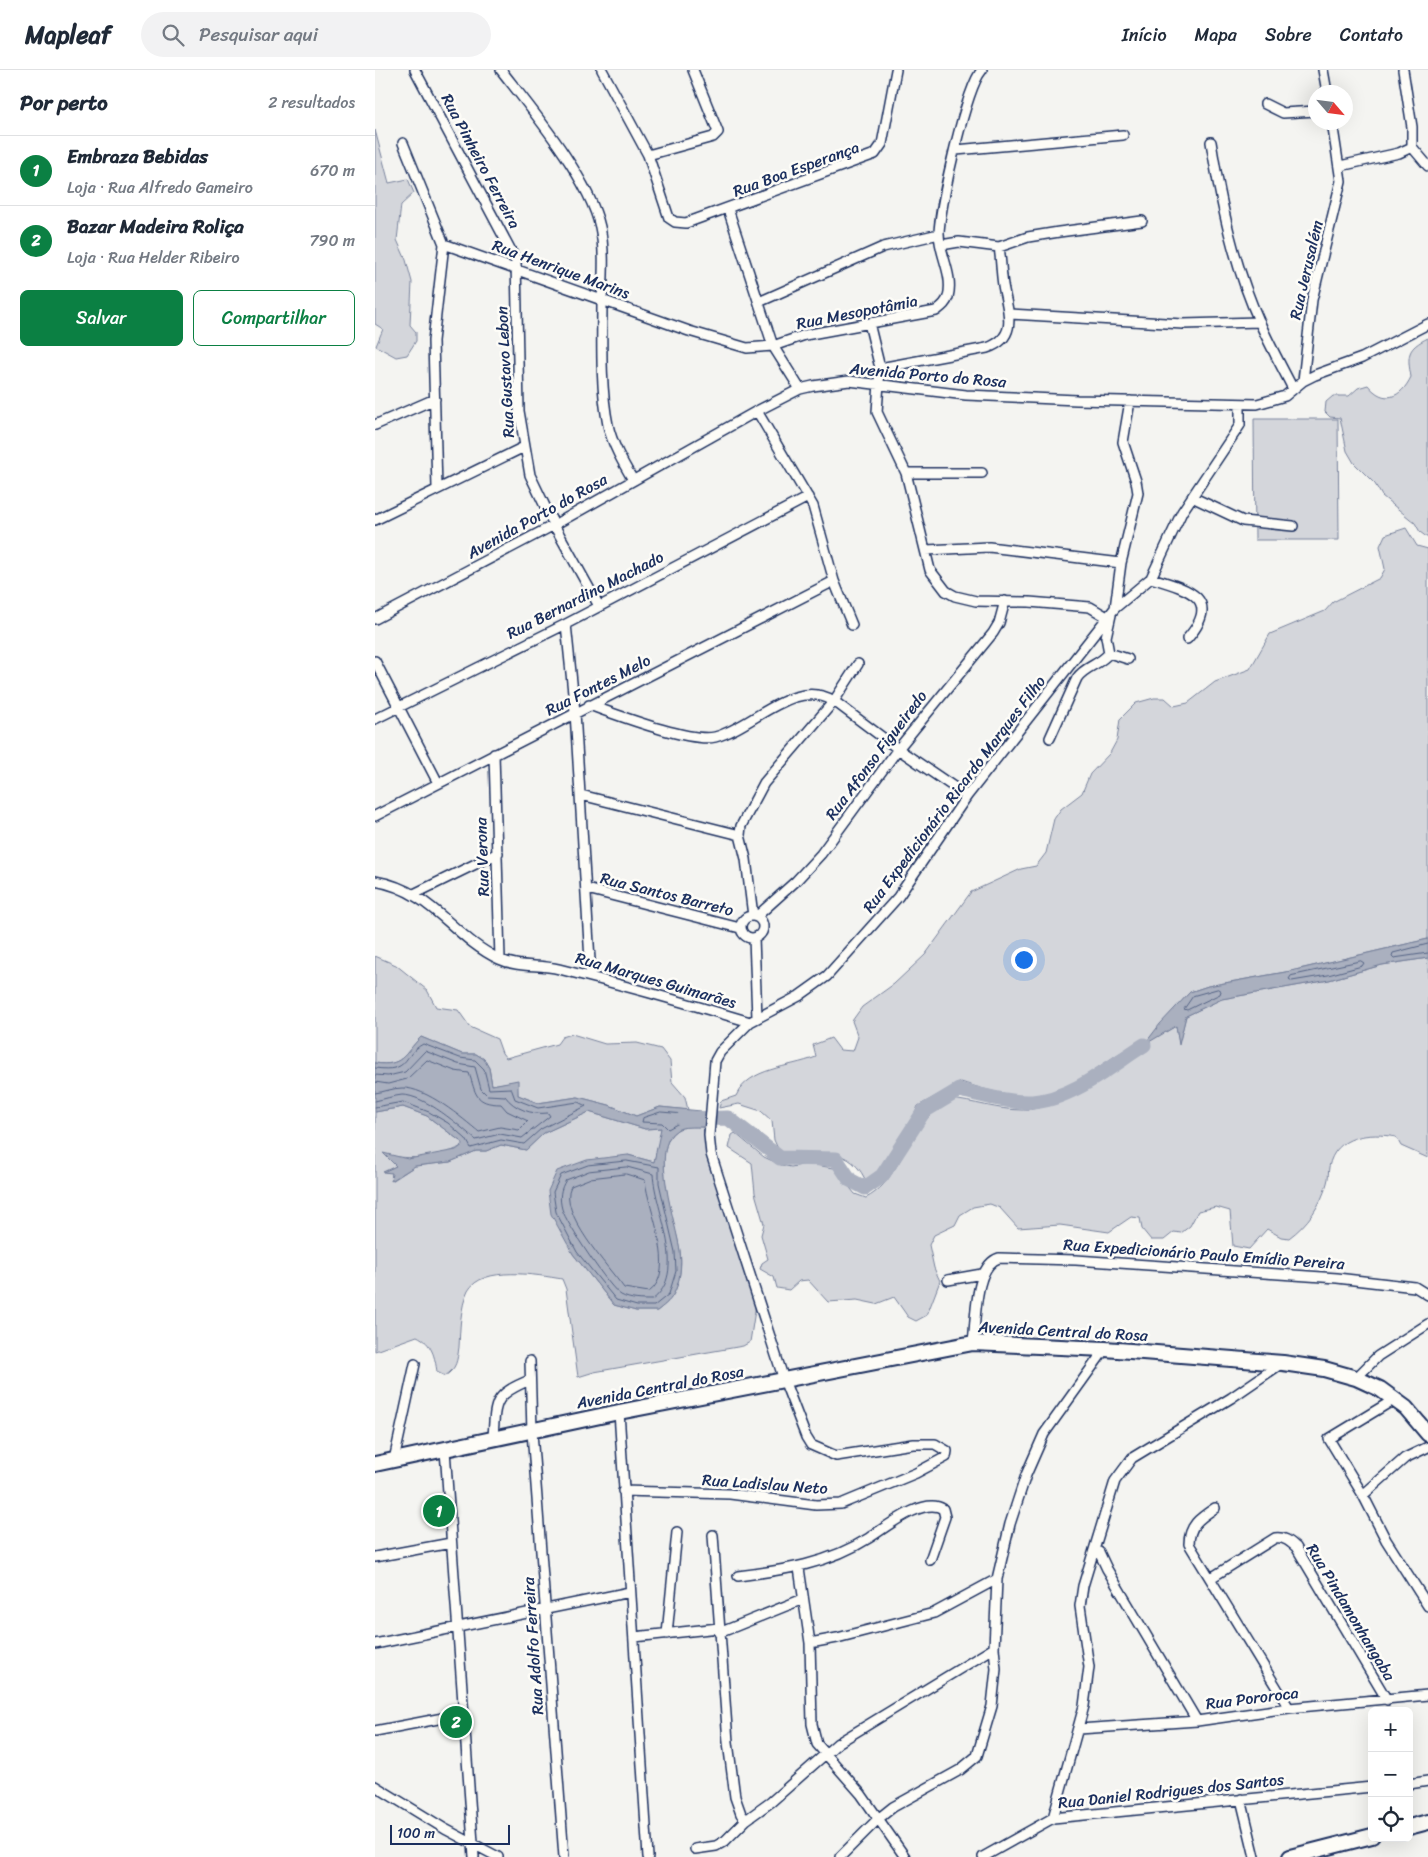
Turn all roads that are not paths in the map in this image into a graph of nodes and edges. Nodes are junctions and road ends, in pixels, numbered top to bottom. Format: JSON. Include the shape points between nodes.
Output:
{"nodes":[{"id":1,"x":415,"y":70,"type":"edge"},
{"id":2,"x":501,"y":70,"type":"edge"},
{"id":3,"x":602,"y":70,"type":"edge"},
{"id":4,"x":693,"y":70,"type":"edge"},
{"id":5,"x":896,"y":70,"type":"edge"},
{"id":6,"x":982,"y":70,"type":"edge"},
{"id":7,"x":1323,"y":70,"type":"edge"},
{"id":8,"x":1403,"y":70,"type":"edge"},
{"id":9,"x":1326,"y":85,"type":"edge"},
{"id":10,"x":1265,"y":104,"type":"dead end"},
{"id":11,"x":1308,"y":111,"type":"edge"},
{"id":12,"x":1333,"y":130,"type":"edge"},
{"id":13,"x":1123,"y":135,"type":"dead end"},
{"id":14,"x":1211,"y":142,"type":"dead end"},
{"id":15,"x":403,"y":143,"type":"dead end"},
{"id":16,"x":1412,"y":147,"type":"junction"},
{"id":17,"x":956,"y":150,"type":"junction"},
{"id":18,"x":647,"y":155,"type":"junction"},
{"id":19,"x":1340,"y":166,"type":"junction"},
{"id":20,"x":1428,"y":166,"type":"edge"},
{"id":21,"x":728,"y":209,"type":"junction"},
{"id":22,"x":1143,"y":221,"type":"dead end"},
{"id":23,"x":939,"y":234,"type":"junction"},
{"id":24,"x":444,"y":244,"type":"junction"},
{"id":25,"x":941,"y":245,"type":"junction"},
{"id":26,"x":999,"y":247,"type":"junction"},
{"id":27,"x":517,"y":269,"type":"junction"},
{"id":28,"x":602,"y":300,"type":"junction"},
{"id":29,"x":759,"y":302,"type":"junction"},
{"id":30,"x":1009,"y":314,"type":"junction"},
{"id":31,"x":1260,"y":322,"type":"junction"},
{"id":32,"x":869,"y":323,"type":"junction"},
{"id":33,"x":1428,"y":324,"type":"edge"},
{"id":34,"x":773,"y":346,"type":"junction"},
{"id":35,"x":879,"y":368,"type":"junction"},
{"id":36,"x":1303,"y":381,"type":"junction"},
{"id":37,"x":879,"y":383,"type":"junction"},
{"id":38,"x":800,"y":389,"type":"junction"},
{"id":39,"x":1293,"y":389,"type":"junction"},
{"id":40,"x":435,"y":399,"type":"junction"},
{"id":41,"x":1130,"y":402,"type":"junction"},
{"id":42,"x":1241,"y":404,"type":"junction"},
{"id":43,"x":757,"y":411,"type":"junction"},
{"id":44,"x":375,"y":425,"type":"edge"},
{"id":45,"x":524,"y":447,"type":"junction"},
{"id":46,"x":982,"y":472,"type":"dead end"},
{"id":47,"x":906,"y":473,"type":"junction"},
{"id":48,"x":633,"y":480,"type":"junction"},
{"id":49,"x":437,"y":488,"type":"junction"},
{"id":50,"x":808,"y":497,"type":"junction"},
{"id":51,"x":1192,"y":497,"type":"junction"},
{"id":52,"x":375,"y":520,"type":"edge"},
{"id":53,"x":554,"y":525,"type":"junction"},
{"id":54,"x":1293,"y":526,"type":"dead end"},
{"id":55,"x":926,"y":550,"type":"junction"},
{"id":56,"x":1121,"y":563,"type":"junction"},
{"id":57,"x":1151,"y":578,"type":"junction"},
{"id":58,"x":834,"y":581,"type":"junction"},
{"id":59,"x":1005,"y":601,"type":"junction"},
{"id":60,"x":599,"y":606,"type":"junction"},
{"id":61,"x":1111,"y":613,"type":"junction"},
{"id":62,"x":375,"y":619,"type":"edge"},
{"id":63,"x":566,"y":624,"type":"junction"},
{"id":64,"x":851,"y":625,"type":"dead end"},
{"id":65,"x":1187,"y":639,"type":"dead end"},
{"id":66,"x":1109,"y":653,"type":"junction"},
{"id":67,"x":1128,"y":659,"type":"dead end"},
{"id":68,"x":375,"y":662,"type":"edge"},
{"id":69,"x":858,"y":664,"type":"dead end"},
{"id":70,"x":834,"y":701,"type":"junction"},
{"id":71,"x":589,"y":705,"type":"junction"},
{"id":72,"x":400,"y":707,"type":"junction"},
{"id":73,"x":575,"y":712,"type":"junction"},
{"id":74,"x":375,"y":719,"type":"edge"},
{"id":75,"x":1050,"y":738,"type":"dead end"},
{"id":76,"x":898,"y":749,"type":"junction"},
{"id":77,"x":494,"y":754,"type":"junction"},
{"id":78,"x":438,"y":783,"type":"junction"},
{"id":79,"x":581,"y":795,"type":"junction"},
{"id":80,"x":967,"y":796,"type":"junction"},
{"id":81,"x":375,"y":816,"type":"edge"},
{"id":82,"x":740,"y":835,"type":"junction"},
{"id":83,"x":498,"y":853,"type":"junction"},
{"id":84,"x":375,"y":881,"type":"edge"},
{"id":85,"x":587,"y":889,"type":"junction"},
{"id":86,"x":414,"y":894,"type":"junction"},
{"id":87,"x":755,"y":916,"type":"junction"},
{"id":88,"x":740,"y":928,"type":"junction"},
{"id":89,"x":754,"y":938,"type":"junction"},
{"id":90,"x":500,"y":960,"type":"junction"},
{"id":91,"x":591,"y":977,"type":"junction"},
{"id":92,"x":754,"y":1020,"type":"junction"},
{"id":93,"x":982,"y":1274,"type":"junction"},
{"id":94,"x":948,"y":1280,"type":"dead end"},
{"id":95,"x":1428,"y":1295,"type":"edge"},
{"id":96,"x":1428,"y":1324,"type":"edge"},
{"id":97,"x":973,"y":1343,"type":"junction"},
{"id":98,"x":1105,"y":1349,"type":"junction"},
{"id":99,"x":530,"y":1361,"type":"dead end"},
{"id":100,"x":1283,"y":1363,"type":"junction"},
{"id":101,"x":415,"y":1364,"type":"dead end"},
{"id":102,"x":1355,"y":1378,"type":"junction"},
{"id":103,"x":530,"y":1380,"type":"junction"},
{"id":104,"x":783,"y":1380,"type":"junction"},
{"id":105,"x":1395,"y":1399,"type":"junction"},
{"id":106,"x":619,"y":1412,"type":"junction"},
{"id":107,"x":533,"y":1432,"type":"junction"},
{"id":108,"x":1428,"y":1433,"type":"edge"},
{"id":109,"x":493,"y":1440,"type":"junction"},
{"id":110,"x":1428,"y":1447,"type":"edge"},
{"id":111,"x":445,"y":1450,"type":"junction"},
{"id":112,"x":394,"y":1460,"type":"junction"},
{"id":113,"x":375,"y":1464,"type":"edge"},
{"id":114,"x":623,"y":1491,"type":"junction"},
{"id":115,"x":1363,"y":1495,"type":"junction"},
{"id":116,"x":1215,"y":1508,"type":"dead end"},
{"id":117,"x":677,"y":1532,"type":"dead end"},
{"id":118,"x":713,"y":1534,"type":"dead end"},
{"id":119,"x":451,"y":1543,"type":"junction"},
{"id":120,"x":1099,"y":1552,"type":"dead end"},
{"id":121,"x":375,"y":1557,"type":"edge"},
{"id":122,"x":930,"y":1560,"type":"dead end"},
{"id":123,"x":799,"y":1568,"type":"junction"},
{"id":124,"x":738,"y":1576,"type":"dead end"},
{"id":125,"x":1211,"y":1578,"type":"junction"},
{"id":126,"x":997,"y":1579,"type":"junction"},
{"id":127,"x":630,"y":1592,"type":"junction"},
{"id":128,"x":803,"y":1599,"type":"junction"},
{"id":129,"x":1428,"y":1606,"type":"edge"},
{"id":130,"x":545,"y":1609,"type":"junction"},
{"id":131,"x":458,"y":1627,"type":"junction"},
{"id":132,"x":719,"y":1630,"type":"junction"},
{"id":133,"x":667,"y":1634,"type":"junction"},
{"id":134,"x":634,"y":1637,"type":"junction"},
{"id":135,"x":810,"y":1643,"type":"junction"},
{"id":136,"x":375,"y":1644,"type":"edge"},
{"id":137,"x":994,"y":1648,"type":"junction"},
{"id":138,"x":1428,"y":1695,"type":"edge"},
{"id":139,"x":1387,"y":1700,"type":"junction"},
{"id":140,"x":1289,"y":1708,"type":"junction"},
{"id":141,"x":464,"y":1714,"type":"junction"},
{"id":142,"x":1197,"y":1720,"type":"junction"},
{"id":143,"x":1079,"y":1729,"type":"junction"},
{"id":144,"x":375,"y":1731,"type":"edge"},
{"id":145,"x":824,"y":1754,"type":"junction"},
{"id":146,"x":1428,"y":1781,"type":"edge"},
{"id":147,"x":1413,"y":1783,"type":"edge"},
{"id":148,"x":375,"y":1786,"type":"edge"},
{"id":149,"x":1368,"y":1787,"type":"edge"},
{"id":150,"x":1241,"y":1799,"type":"junction"},
{"id":151,"x":1053,"y":1818,"type":"junction"},
{"id":152,"x":877,"y":1819,"type":"junction"},
{"id":153,"x":746,"y":1820,"type":"junction"},
{"id":154,"x":1428,"y":1822,"type":"edge"},
{"id":155,"x":1413,"y":1826,"type":"edge"},
{"id":156,"x":1368,"y":1837,"type":"edge"},
{"id":157,"x":473,"y":1844,"type":"junction"},
{"id":158,"x":695,"y":1850,"type":"dead end"},
{"id":159,"x":474,"y":1857,"type":"edge"},
{"id":160,"x":498,"y":1857,"type":"edge"},
{"id":161,"x":564,"y":1857,"type":"edge"},
{"id":162,"x":648,"y":1857,"type":"edge"},
{"id":163,"x":840,"y":1857,"type":"edge"},
{"id":164,"x":905,"y":1857,"type":"edge"},
{"id":165,"x":983,"y":1857,"type":"edge"},
{"id":166,"x":1255,"y":1857,"type":"edge"},
{"id":167,"x":1290,"y":1857,"type":"edge"}],
"edges":[{"from":1,"to":27,"type":"street","name":"Rua Pinheiro Ferreira","via":[[512,251]]},
{"from":2,"to":28,"type":"street","via":[[586,190],[600,227]]},
{"from":3,"to":18,"type":"street"},
{"from":4,"to":18,"type":"street","via":[[719,132],[713,137]]},
{"from":5,"to":21,"type":"street","name":"Rua Boa Esperança","via":[[881,144],[875,154]]},
{"from":6,"to":17,"type":"street","name":"Rua Mesopotâmia","via":[[969,99]]},
{"from":7,"to":9,"type":"street"},
{"from":8,"to":16,"type":"street"},
{"from":10,"to":11,"type":"street","via":[[1283,113]]},
{"from":12,"to":19,"type":"street","name":"Rua Jerusalém"},
{"from":13,"to":17,"type":"street"},
{"from":14,"to":31,"type":"street","via":[[1226,222]]},
{"from":15,"to":24,"type":"street"},
{"from":16,"to":19,"type":"street"},
{"from":16,"to":20,"type":"street"},
{"from":17,"to":23,"type":"street","name":"Rua Mesopotâmia"},
{"from":18,"to":21,"type":"street","name":"Rua Boa Esperança","via":[[669,218],[686,223]]},
{"from":19,"to":36,"type":"street","name":"Rua Jerusalém","via":[[1337,204],[1312,300]]},
{"from":21,"to":29,"type":"street","name":"Rua Boa Esperança"},
{"from":22,"to":26,"type":"street","via":[[1028,237]]},
{"from":23,"to":25,"type":"street","name":"Rua Mesopotâmia"},
{"from":23,"to":29,"type":"street","via":[[883,247]]},
{"from":24,"to":27,"type":"street","name":"Rua Henrique Marins"},
{"from":24,"to":40,"type":"street","via":[[433,341]]},
{"from":25,"to":26,"type":"street","via":[[959,242]]},
{"from":25,"to":32,"type":"street","name":"Rua Mesopotâmia","via":[[949,288],[943,306],[925,314]]},
{"from":26,"to":30,"type":"street"},
{"from":27,"to":28,"type":"street","name":"Rua Henrique Marins"},
{"from":27,"to":45,"type":"street","name":"Rua Gustavo Lebon","via":[[519,411]]},
{"from":28,"to":34,"type":"street","name":"Rua Henrique Marins","via":[[729,344],[747,348]]},
{"from":28,"to":48,"type":"street","via":[[604,398],[608,426]]},
{"from":29,"to":34,"type":"street","name":"Rua Boa Esperança"},
{"from":30,"to":31,"type":"street","via":[[1183,324]]},
{"from":30,"to":35,"type":"street","via":[[1006,334],[996,345]]},
{"from":31,"to":39,"type":"street"},
{"from":32,"to":34,"type":"street","name":"Rua Mesopotâmia","via":[[805,335]]},
{"from":32,"to":35,"type":"street"},
{"from":33,"to":36,"type":"street","name":"Avenida Porto do Rosa","via":[[1368,355]]},
{"from":34,"to":38,"type":"street","name":"Rua Boa Esperança"},
{"from":35,"to":37,"type":"street"},
{"from":36,"to":39,"type":"street","name":"Avenida Porto do Rosa"},
{"from":37,"to":38,"type":"street","name":"Avenida Porto do Rosa","via":[[832,382]]},
{"from":37,"to":41,"type":"street","name":"Avenida Porto do Rosa","via":[[966,395]]},
{"from":37,"to":47,"type":"street","via":[[877,412]]},
{"from":38,"to":43,"type":"street","name":"Avenida Porto do Rosa"},
{"from":39,"to":42,"type":"street","name":"Avenida Porto do Rosa","via":[[1269,402]]},
{"from":40,"to":44,"type":"street"},
{"from":40,"to":49,"type":"street"},
{"from":41,"to":42,"type":"street","name":"Avenida Porto do Rosa"},
{"from":41,"to":56,"type":"street","via":[[1123,442],[1138,493]]},
{"from":42,"to":51,"type":"street","name":"Rua Expedicionário Ricardo Marques Filho","via":[[1241,425]]},
{"from":43,"to":48,"type":"street","name":"Avenida Porto do Rosa"},
{"from":43,"to":50,"type":"street"},
{"from":45,"to":49,"type":"street"},
{"from":45,"to":53,"type":"street","name":"Rua Gustavo Lebon","via":[[530,475]]},
{"from":46,"to":47,"type":"street"},
{"from":47,"to":55,"type":"street"},
{"from":48,"to":53,"type":"street","name":"Avenida Porto do Rosa"},
{"from":49,"to":52,"type":"street"},
{"from":50,"to":58,"type":"street"},
{"from":50,"to":60,"type":"street","name":"Rua Bernardino Machado"},
{"from":51,"to":54,"type":"street","via":[[1243,521]]},
{"from":51,"to":57,"type":"street","name":"Rua Expedicionário Ricardo Marques Filho"},
{"from":53,"to":60,"type":"street","name":"Rua Gustavo Lebon"},
{"from":53,"to":62,"type":"street","name":"Avenida Porto do Rosa"},
{"from":55,"to":56,"type":"street","via":[[989,547]]},
{"from":55,"to":59,"type":"street","via":[[930,570],[946,591],[976,600]]},
{"from":56,"to":61,"type":"street"},
{"from":57,"to":61,"type":"street","name":"Rua Expedicionário Ricardo Marques Filho"},
{"from":57,"to":65,"type":"street","via":[[1191,593],[1200,601],[1202,618]]},
{"from":58,"to":64,"type":"street"},
{"from":58,"to":71,"type":"street","name":"Rua Fontes Melo"},
{"from":59,"to":61,"type":"street","via":[[1090,608]]},
{"from":59,"to":76,"type":"street","name":"Rua Afonso Figueiredo","via":[[993,633]]},
{"from":60,"to":63,"type":"street","name":"Rua Bernardino Machado"},
{"from":61,"to":66,"type":"street","via":[[1106,637]]},
{"from":61,"to":80,"type":"street","name":"Rua Expedicionário Ricardo Marques Filho"},
{"from":63,"to":72,"type":"street","name":"Rua Bernardino Machado"},
{"from":63,"to":73,"type":"street"},
{"from":66,"to":67,"type":"street"},
{"from":66,"to":75,"type":"street","via":[[1104,660],[1081,672]]},
{"from":68,"to":72,"type":"street"},
{"from":69,"to":70,"type":"street"},
{"from":70,"to":71,"type":"street","via":[[817,693],[803,694],[734,730],[709,738],[694,737]]},
{"from":70,"to":76,"type":"street"},
{"from":70,"to":82,"type":"street","via":[[764,783],[745,816]]},
{"from":71,"to":73,"type":"street","name":"Rua Fontes Melo"},
{"from":72,"to":74,"type":"street","name":"Rua Bernardino Machado"},
{"from":72,"to":78,"type":"street"},
{"from":73,"to":77,"type":"street","name":"Rua Fontes Melo"},
{"from":73,"to":79,"type":"street"},
{"from":76,"to":80,"type":"street"},
{"from":76,"to":87,"type":"street","name":"Rua Afonso Figueiredo","via":[[821,854],[796,881]]},
{"from":77,"to":78,"type":"street","name":"Rua Fontes Melo"},
{"from":77,"to":83,"type":"street","name":"Rua Verona"},
{"from":78,"to":81,"type":"street","name":"Rua Fontes Melo"},
{"from":79,"to":82,"type":"street"},
{"from":79,"to":85,"type":"street"},
{"from":80,"to":92,"type":"street","name":"Rua Expedicionário Ricardo Marques Filho","via":[[898,897],[827,976],[799,996]]},
{"from":82,"to":87,"type":"street"},
{"from":83,"to":86,"type":"street"},
{"from":83,"to":90,"type":"street","name":"Rua Verona"},
{"from":84,"to":86,"type":"street","name":"Rua Marques Guimarães","via":[[401,887]]},
{"from":85,"to":88,"type":"street","name":"Rua Santos Barreto"},
{"from":85,"to":91,"type":"street"},
{"from":86,"to":90,"type":"street","name":"Rua Marques Guimarães"},
{"from":87,"to":88,"type":"street","via":[[744,919]]},
{"from":87,"to":89,"type":"street","via":[[763,926]]},
{"from":88,"to":89,"type":"street","via":[[745,936]]},
{"from":89,"to":92,"type":"street"},
{"from":90,"to":91,"type":"street","name":"Rua Marques Guimarães"},
{"from":91,"to":92,"type":"street","name":"Rua Marques Guimarães"},
{"from":92,"to":104,"type":"street","name":"Rua Marques Guimarães","via":[[720,1052],[715,1061],[709,1141]]},
{"from":93,"to":94,"type":"street"},
{"from":93,"to":95,"type":"street","name":"Rua Expedicionário Paulo Emídio Pereira","via":[[994,1259],[1052,1259],[1385,1282],[1415,1287]]},
{"from":93,"to":97,"type":"street"},
{"from":96,"to":102,"type":"street","via":[[1378,1356]]},
{"from":97,"to":98,"type":"street","name":"Avenida Central do Rosa"},
{"from":97,"to":104,"type":"street","name":"Avenida Central do Rosa"},
{"from":98,"to":100,"type":"street","name":"Avenida Central do Rosa"},
{"from":98,"to":126,"type":"street","via":[[1044,1434],[1009,1524]]},
{"from":99,"to":103,"type":"street","name":"Rua Adolfo Ferreira"},
{"from":100,"to":102,"type":"street","name":"Avenida Central do Rosa"},
{"from":100,"to":143,"type":"street","via":[[1132,1458],[1118,1475],[1083,1586],[1080,1606],[1089,1667]]},
{"from":101,"to":112,"type":"street"},
{"from":102,"to":105,"type":"street","name":"Avenida Central do Rosa"},
{"from":103,"to":107,"type":"street","name":"Rua Adolfo Ferreira"},
{"from":103,"to":109,"type":"street","via":[[509,1389],[498,1400]]},
{"from":104,"to":106,"type":"street","name":"Avenida Central do Rosa"},
{"from":104,"to":114,"type":"street","name":"Rua Ladislau Neto","via":[[805,1437],[817,1450],[836,1456],[913,1444],[935,1444],[945,1448],[946,1456],[917,1473],[841,1504],[817,1505],[730,1494]]},
{"from":105,"to":108,"type":"street","name":"Avenida Central do Rosa"},
{"from":105,"to":115,"type":"street","via":[[1329,1439]]},
{"from":106,"to":107,"type":"street","name":"Avenida Central do Rosa"},
{"from":106,"to":114,"type":"street"},
{"from":107,"to":109,"type":"street","name":"Avenida Central do Rosa"},
{"from":107,"to":130,"type":"street","name":"Rua Adolfo Ferreira"},
{"from":109,"to":111,"type":"street","name":"Avenida Central do Rosa"},
{"from":110,"to":115,"type":"street","via":[[1405,1458]]},
{"from":111,"to":112,"type":"street","name":"Avenida Central do Rosa"},
{"from":111,"to":119,"type":"street"},
{"from":112,"to":113,"type":"street","name":"Avenida Central do Rosa"},
{"from":114,"to":127,"type":"street"},
{"from":115,"to":129,"type":"street","via":[[1386,1540]]},
{"from":116,"to":125,"type":"street","via":[[1195,1523],[1189,1537],[1189,1544]]},
{"from":117,"to":133,"type":"street"},
{"from":118,"to":132,"type":"street"},
{"from":119,"to":121,"type":"street"},
{"from":119,"to":131,"type":"street"},
{"from":120,"to":142,"type":"street"},
{"from":122,"to":123,"type":"street","via":[[945,1517],[943,1509],[933,1505],[891,1522],[851,1549]]},
{"from":123,"to":124,"type":"street"},
{"from":123,"to":128,"type":"street"},
{"from":125,"to":139,"type":"street","name":"Rua Pindamonhangaba","via":[[1275,1538],[1289,1541],[1296,1547]]},
{"from":125,"to":140,"type":"street"},
{"from":126,"to":135,"type":"street","via":[[934,1612]]},
{"from":126,"to":137,"type":"street"},
{"from":127,"to":130,"type":"street"},
{"from":127,"to":134,"type":"street"},
{"from":128,"to":132,"type":"street"},
{"from":128,"to":135,"type":"street"},
{"from":130,"to":131,"type":"street"},
{"from":130,"to":161,"type":"street","name":"Rua Adolfo Ferreira"},
{"from":131,"to":136,"type":"street"},
{"from":131,"to":141,"type":"street"},
{"from":132,"to":133,"type":"street"},
{"from":132,"to":153,"type":"street","via":[[735,1797]]},
{"from":133,"to":134,"type":"street"},
{"from":134,"to":162,"type":"street"},
{"from":135,"to":145,"type":"street","via":[[813,1730]]},
{"from":137,"to":145,"type":"street"},
{"from":137,"to":152,"type":"street","via":[[996,1668],[992,1706],[977,1756],[960,1770]]},
{"from":138,"to":139,"type":"street","name":"Rua Pororoca"},
{"from":139,"to":140,"type":"street","name":"Rua Pororoca"},
{"from":140,"to":142,"type":"street","name":"Rua Pororoca"},
{"from":141,"to":144,"type":"street"},
{"from":141,"to":157,"type":"street"},
{"from":142,"to":143,"type":"street","name":"Rua Pororoca"},
{"from":143,"to":151,"type":"street"},
{"from":145,"to":152,"type":"street","via":[[861,1794]]},
{"from":145,"to":153,"type":"street"},
{"from":146,"to":147,"type":"street"},
{"from":148,"to":157,"type":"street"},
{"from":149,"to":150,"type":"street","name":"Rua Daniel Rodrigues dos Santos"},
{"from":150,"to":151,"type":"street","name":"Rua Daniel Rodrigues dos Santos"},
{"from":150,"to":166,"type":"street"},
{"from":151,"to":165,"type":"street","name":"Rua Daniel Rodrigues dos Santos"},
{"from":152,"to":163,"type":"street"},
{"from":152,"to":164,"type":"street"},
{"from":153,"to":158,"type":"street","via":[[725,1841]]},
{"from":154,"to":155,"type":"street"},
{"from":156,"to":167,"type":"street"},
{"from":157,"to":159,"type":"street"},
{"from":157,"to":160,"type":"street"}]}
